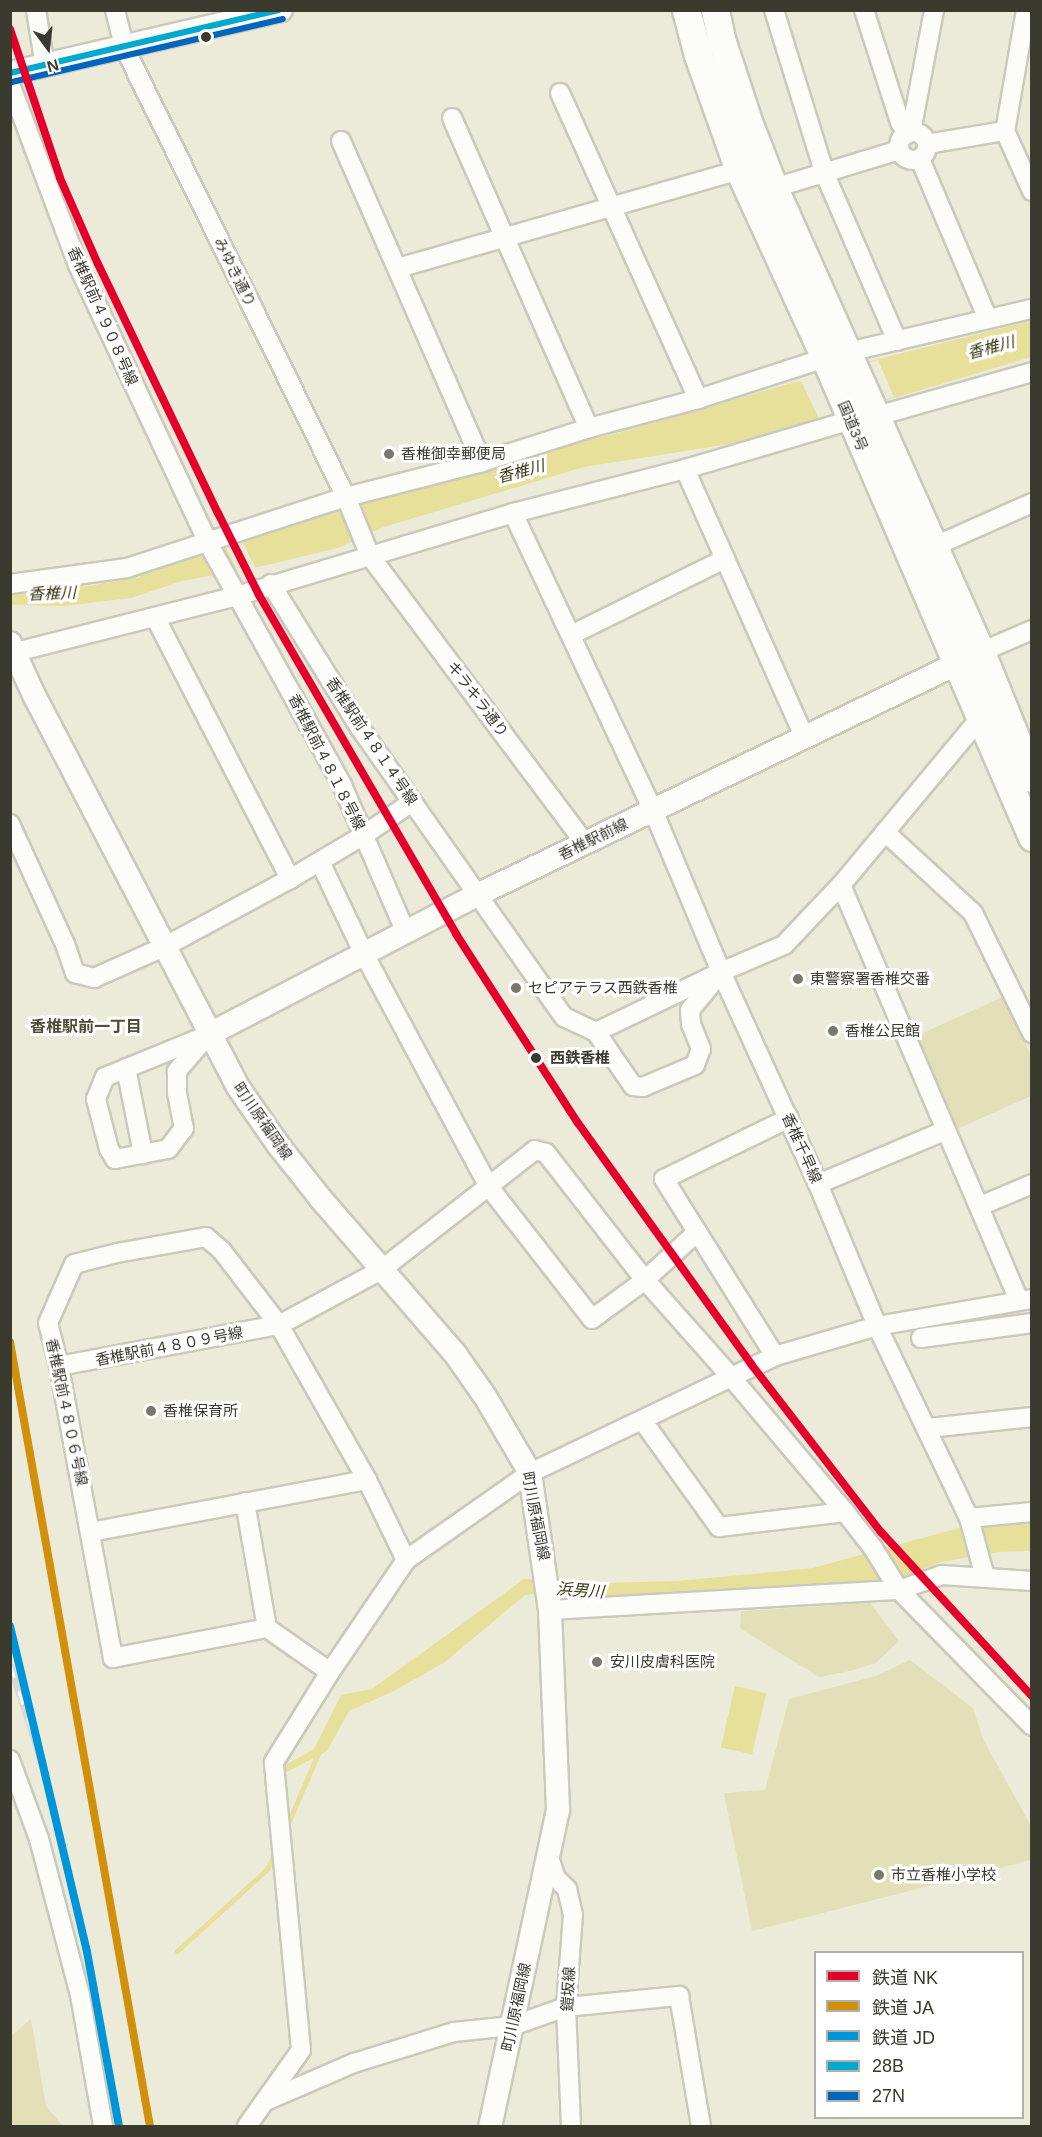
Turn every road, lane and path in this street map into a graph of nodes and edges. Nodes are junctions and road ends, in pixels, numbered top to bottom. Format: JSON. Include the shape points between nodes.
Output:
{"nodes":[{"id":1,"x":36,"y":10,"type":"edge"},
{"id":2,"x":115,"y":10,"type":"edge"},
{"id":3,"x":281,"y":10,"type":"edge"},
{"id":4,"x":686,"y":10,"type":"edge"},
{"id":5,"x":715,"y":10,"type":"edge"},
{"id":6,"x":774,"y":10,"type":"edge"},
{"id":7,"x":864,"y":10,"type":"edge"},
{"id":8,"x":934,"y":10,"type":"edge"},
{"id":9,"x":1026,"y":10,"type":"edge"},
{"id":10,"x":124,"y":47,"type":"junction"},
{"id":11,"x":45,"y":66,"type":"junction"},
{"id":12,"x":10,"y":74,"type":"edge"},
{"id":13,"x":10,"y":84,"type":"edge"},
{"id":14,"x":560,"y":93,"type":"dead end"},
{"id":15,"x":452,"y":118,"type":"dead end"},
{"id":16,"x":1005,"y":131,"type":"junction"},
{"id":17,"x":906,"y":138,"type":"junction"},
{"id":18,"x":340,"y":141,"type":"dead end"},
{"id":19,"x":924,"y":152,"type":"junction"},
{"id":20,"x":739,"y":170,"type":"junction"},
{"id":21,"x":824,"y":172,"type":"junction"},
{"id":22,"x":774,"y":188,"type":"junction"},
{"id":23,"x":1032,"y":191,"type":"edge"},
{"id":24,"x":611,"y":207,"type":"junction"},
{"id":25,"x":502,"y":236,"type":"junction"},
{"id":26,"x":398,"y":268,"type":"junction"},
{"id":27,"x":1032,"y":309,"type":"edge"},
{"id":28,"x":988,"y":319,"type":"junction"},
{"id":29,"x":897,"y":341,"type":"junction"},
{"id":30,"x":836,"y":355,"type":"junction"},
{"id":31,"x":1032,"y":372,"type":"edge"},
{"id":32,"x":698,"y":399,"type":"junction"},
{"id":33,"x":877,"y":416,"type":"junction"},
{"id":34,"x":851,"y":420,"type":"junction"},
{"id":35,"x":589,"y":428,"type":"junction"},
{"id":36,"x":482,"y":462,"type":"junction"},
{"id":37,"x":685,"y":469,"type":"junction"},
{"id":38,"x":348,"y":501,"type":"junction"},
{"id":39,"x":1032,"y":503,"type":"edge"},
{"id":40,"x":513,"y":513,"type":"junction"},
{"id":41,"x":363,"y":537,"type":"joint"},
{"id":42,"x":208,"y":543,"type":"junction"},
{"id":43,"x":935,"y":546,"type":"junction"},
{"id":44,"x":370,"y":556,"type":"junction"},
{"id":45,"x":725,"y":559,"type":"junction"},
{"id":46,"x":10,"y":584,"type":"edge"},
{"id":47,"x":271,"y":584,"type":"junction"},
{"id":48,"x":237,"y":596,"type":"junction"},
{"id":49,"x":155,"y":617,"type":"junction"},
{"id":50,"x":1032,"y":630,"type":"edge"},
{"id":51,"x":571,"y":635,"type":"junction"},
{"id":52,"x":12,"y":650,"type":"edge"},
{"id":53,"x":981,"y":651,"type":"junction"},
{"id":54,"x":957,"y":663,"type":"junction"},
{"id":55,"x":980,"y":718,"type":"junction"},
{"id":56,"x":806,"y":738,"type":"junction"},
{"id":57,"x":1029,"y":765,"type":"edge"},
{"id":58,"x":412,"y":802,"type":"junction"},
{"id":59,"x":653,"y":810,"type":"junction"},
{"id":60,"x":10,"y":824,"type":"edge"},
{"id":61,"x":885,"y":832,"type":"junction"},
{"id":62,"x":364,"y":835,"type":"junction"},
{"id":63,"x":1032,"y":837,"type":"edge"},
{"id":64,"x":585,"y":843,"type":"junction"},
{"id":65,"x":320,"y":862,"type":"junction"},
{"id":66,"x":290,"y":879,"type":"junction"},
{"id":67,"x":841,"y":885,"type":"junction"},
{"id":68,"x":479,"y":894,"type":"junction"},
{"id":69,"x":406,"y":933,"type":"junction"},
{"id":70,"x":164,"y":947,"type":"junction"},
{"id":71,"x":364,"y":954,"type":"junction"},
{"id":72,"x":721,"y":972,"type":"junction"},
{"id":73,"x":596,"y":1032,"type":"junction"},
{"id":74,"x":1032,"y":1033,"type":"edge"},
{"id":75,"x":208,"y":1035,"type":"junction"},
{"id":76,"x":126,"y":1068,"type":"junction"},
{"id":77,"x":789,"y":1118,"type":"junction"},
{"id":78,"x":944,"y":1131,"type":"junction"},
{"id":79,"x":144,"y":1154,"type":"junction"},
{"id":80,"x":818,"y":1184,"type":"junction"},
{"id":81,"x":1032,"y":1184,"type":"edge"},
{"id":82,"x":489,"y":1187,"type":"junction"},
{"id":83,"x":980,"y":1206,"type":"junction"},
{"id":84,"x":697,"y":1232,"type":"junction"},
{"id":85,"x":381,"y":1270,"type":"junction"},
{"id":86,"x":645,"y":1280,"type":"junction"},
{"id":87,"x":1025,"y":1300,"type":"edge"},
{"id":88,"x":1032,"y":1323,"type":"edge"},
{"id":89,"x":279,"y":1325,"type":"junction"},
{"id":90,"x":877,"y":1326,"type":"junction"},
{"id":91,"x":921,"y":1338,"type":"dead end"},
{"id":92,"x":775,"y":1356,"type":"junction"},
{"id":93,"x":59,"y":1366,"type":"junction"},
{"id":94,"x":732,"y":1377,"type":"junction"},
{"id":95,"x":1032,"y":1417,"type":"edge"},
{"id":96,"x":642,"y":1419,"type":"junction"},
{"id":97,"x":928,"y":1428,"type":"junction"},
{"id":98,"x":530,"y":1473,"type":"junction"},
{"id":99,"x":367,"y":1480,"type":"junction"},
{"id":100,"x":245,"y":1502,"type":"junction"},
{"id":101,"x":845,"y":1512,"type":"junction"},
{"id":102,"x":1032,"y":1512,"type":"edge"},
{"id":103,"x":969,"y":1518,"type":"junction"},
{"id":104,"x":91,"y":1532,"type":"junction"},
{"id":105,"x":406,"y":1560,"type":"junction"},
{"id":106,"x":985,"y":1577,"type":"junction"},
{"id":107,"x":1032,"y":1581,"type":"edge"},
{"id":108,"x":899,"y":1590,"type":"junction"},
{"id":109,"x":550,"y":1605,"type":"junction"},
{"id":110,"x":267,"y":1628,"type":"junction"},
{"id":111,"x":330,"y":1672,"type":"junction"},
{"id":112,"x":1032,"y":1726,"type":"edge"},
{"id":113,"x":10,"y":1760,"type":"edge"},
{"id":114,"x":549,"y":1857,"type":"junction"},
{"id":115,"x":566,"y":2007,"type":"junction"},
{"id":116,"x":512,"y":2026,"type":"junction"},
{"id":117,"x":268,"y":2100,"type":"junction"},
{"id":118,"x":103,"y":2127,"type":"edge"},
{"id":119,"x":247,"y":2127,"type":"edge"},
{"id":120,"x":490,"y":2127,"type":"edge"},
{"id":121,"x":571,"y":2127,"type":"edge"},
{"id":122,"x":701,"y":2127,"type":"edge"}],
"edges":[{"from":1,"to":11,"type":"street"},
{"from":2,"to":10,"type":"street","name":"みゆき通り"},
{"from":3,"to":10,"type":"main road"},
{"from":4,"to":20,"type":"highway","name":"国道3号"},
{"from":5,"to":22,"type":"highway","name":"国道3号","via":[[725,53]]},
{"from":6,"to":21,"type":"street"},
{"from":7,"to":17,"type":"street"},
{"from":8,"to":17,"type":"street"},
{"from":9,"to":16,"type":"street"},
{"from":10,"to":11,"type":"main road"},
{"from":10,"to":38,"type":"street","name":"みゆき通り"},
{"from":11,"to":12,"type":"main road"},
{"from":13,"to":42,"type":"street","name":"香椎駅前４９０８号線","via":[[78,265]]},
{"from":14,"to":24,"type":"street"},
{"from":15,"to":25,"type":"street"},
{"from":16,"to":19,"type":"street"},
{"from":16,"to":23,"type":"street"},
{"from":17,"to":19,"type":"street","via":[[924,136]]},
{"from":17,"to":19,"type":"street","via":[[908,159]]},
{"from":17,"to":21,"type":"street"},
{"from":18,"to":26,"type":"street"},
{"from":19,"to":28,"type":"street"},
{"from":20,"to":24,"type":"street"},
{"from":20,"to":30,"type":"highway","name":"国道3号"},
{"from":21,"to":22,"type":"street"},
{"from":21,"to":29,"type":"street"},
{"from":22,"to":30,"type":"highway","name":"国道3号"},
{"from":24,"to":25,"type":"street"},
{"from":24,"to":32,"type":"street"},
{"from":25,"to":26,"type":"street"},
{"from":25,"to":35,"type":"street"},
{"from":26,"to":36,"type":"street"},
{"from":27,"to":28,"type":"street"},
{"from":28,"to":29,"type":"street"},
{"from":29,"to":30,"type":"street"},
{"from":30,"to":32,"type":"street"},
{"from":30,"to":33,"type":"highway","name":"国道3号"},
{"from":30,"to":34,"type":"highway","name":"国道3号"},
{"from":31,"to":33,"type":"street"},
{"from":32,"to":35,"type":"street"},
{"from":33,"to":43,"type":"highway","name":"国道3号"},
{"from":34,"to":37,"type":"street"},
{"from":34,"to":54,"type":"highway","name":"国道3号"},
{"from":35,"to":36,"type":"street"},
{"from":36,"to":38,"type":"street"},
{"from":37,"to":40,"type":"street"},
{"from":37,"to":45,"type":"street"},
{"from":38,"to":41,"type":"street","name":"みゆき通り"},
{"from":38,"to":42,"type":"street"},
{"from":39,"to":43,"type":"street"},
{"from":40,"to":44,"type":"street"},
{"from":40,"to":51,"type":"street","name":"香椎千早線"},
{"from":41,"to":44,"type":"street","name":"キラキラ通り"},
{"from":42,"to":46,"type":"street","via":[[127,568]]},
{"from":42,"to":48,"type":"street","name":"香椎駅前４９０８号線"},
{"from":43,"to":53,"type":"highway","name":"国道3号"},
{"from":44,"to":47,"type":"street"},
{"from":44,"to":64,"type":"street","name":"キラキラ通り"},
{"from":45,"to":51,"type":"street"},
{"from":45,"to":56,"type":"street"},
{"from":47,"to":48,"type":"street"},
{"from":47,"to":58,"type":"street","name":"香椎駅前４８１４号線","via":[[360,728]]},
{"from":48,"to":49,"type":"street"},
{"from":48,"to":62,"type":"street","name":"香椎駅前４８１８号線","via":[[342,785]]},
{"from":49,"to":52,"type":"street"},
{"from":49,"to":66,"type":"street"},
{"from":50,"to":53,"type":"street"},
{"from":51,"to":59,"type":"street","name":"香椎千早線"},
{"from":52,"to":70,"type":"main road","name":"町川原福岡線"},
{"from":53,"to":54,"type":"main road","name":"香椎駅前線"},
{"from":53,"to":57,"type":"highway","name":"国道3号"},
{"from":54,"to":55,"type":"highway","name":"国道3号"},
{"from":54,"to":56,"type":"main road","name":"香椎駅前線"},
{"from":55,"to":61,"type":"street"},
{"from":55,"to":63,"type":"highway","name":"国道3号"},
{"from":56,"to":59,"type":"main road","name":"香椎駅前線"},
{"from":58,"to":62,"type":"street"},
{"from":58,"to":68,"type":"street","name":"香椎駅前４８１４号線"},
{"from":59,"to":64,"type":"main road","name":"香椎駅前線"},
{"from":59,"to":72,"type":"street","name":"香椎千早線"},
{"from":60,"to":70,"type":"street","via":[[75,973],[94,978]]},
{"from":61,"to":67,"type":"street"},
{"from":61,"to":74,"type":"street","via":[[973,913]]},
{"from":62,"to":65,"type":"street"},
{"from":62,"to":69,"type":"street","name":"香椎駅前４８１８号線"},
{"from":64,"to":68,"type":"main road","name":"香椎駅前線"},
{"from":65,"to":66,"type":"street"},
{"from":65,"to":71,"type":"street"},
{"from":66,"to":70,"type":"street"},
{"from":67,"to":72,"type":"street","via":[[784,945]]},
{"from":67,"to":78,"type":"street"},
{"from":68,"to":69,"type":"main road","name":"香椎駅前線"},
{"from":68,"to":73,"type":"street","name":"香椎駅前４８１４号線","via":[[564,1017]]},
{"from":69,"to":71,"type":"main road","name":"香椎駅前線"},
{"from":70,"to":75,"type":"main road","name":"町川原福岡線"},
{"from":71,"to":75,"type":"main road","name":"香椎駅前線"},
{"from":71,"to":82,"type":"street"},
{"from":72,"to":73,"type":"street"},
{"from":72,"to":73,"type":"street","via":[[690,1010],[701,1049],[695,1065],[643,1087],[633,1086]]},
{"from":72,"to":77,"type":"street","name":"香椎千早線"},
{"from":75,"to":76,"type":"street"},
{"from":75,"to":79,"type":"street","via":[[177,1071],[184,1128],[168,1149]]},
{"from":75,"to":85,"type":"main road","name":"町川原福岡線","via":[[253,1112]]},
{"from":76,"to":79,"type":"street"},
{"from":76,"to":79,"type":"street","via":[[105,1077],[96,1098],[115,1160]]},
{"from":77,"to":80,"type":"street","name":"香椎千早線"},
{"from":77,"to":84,"type":"street","via":[[664,1179]]},
{"from":78,"to":80,"type":"street"},
{"from":78,"to":83,"type":"street"},
{"from":80,"to":90,"type":"street","name":"香椎千早線"},
{"from":81,"to":83,"type":"street"},
{"from":82,"to":85,"type":"street"},
{"from":82,"to":86,"type":"street","via":[[535,1150],[546,1153]]},
{"from":82,"to":86,"type":"street","via":[[592,1319]]},
{"from":83,"to":87,"type":"street"},
{"from":84,"to":86,"type":"street"},
{"from":84,"to":92,"type":"street"},
{"from":85,"to":89,"type":"street"},
{"from":85,"to":98,"type":"main road","name":"町川原福岡線","via":[[456,1355]]},
{"from":86,"to":94,"type":"street"},
{"from":87,"to":90,"type":"street"},
{"from":88,"to":91,"type":"street"},
{"from":89,"to":93,"type":"street","name":"香椎駅前４８０９号線"},
{"from":89,"to":93,"type":"street","name":"香椎駅前４８０６号線","via":[[222,1251],[206,1237],[117,1253],[75,1264],[48,1323]]},
{"from":89,"to":99,"type":"street"},
{"from":90,"to":92,"type":"street"},
{"from":90,"to":97,"type":"street","name":"香椎千早線"},
{"from":92,"to":94,"type":"street"},
{"from":93,"to":104,"type":"street","name":"香椎駅前４８０６号線"},
{"from":94,"to":96,"type":"street"},
{"from":94,"to":101,"type":"street"},
{"from":95,"to":97,"type":"street"},
{"from":96,"to":98,"type":"street"},
{"from":96,"to":101,"type":"street","via":[[719,1527]]},
{"from":97,"to":103,"type":"street","name":"香椎千早線"},
{"from":98,"to":105,"type":"street"},
{"from":98,"to":109,"type":"main road","name":"町川原福岡線"},
{"from":99,"to":100,"type":"street"},
{"from":99,"to":105,"type":"street"},
{"from":100,"to":104,"type":"street"},
{"from":100,"to":110,"type":"street"},
{"from":101,"to":108,"type":"street"},
{"from":102,"to":103,"type":"street"},
{"from":103,"to":106,"type":"street","name":"香椎千早線"},
{"from":104,"to":110,"type":"street","name":"香椎駅前４８０６号線","via":[[113,1658]]},
{"from":105,"to":111,"type":"street"},
{"from":106,"to":107,"type":"street"},
{"from":106,"to":108,"type":"street","via":[[942,1575]]},
{"from":108,"to":109,"type":"street"},
{"from":108,"to":112,"type":"street"},
{"from":109,"to":114,"type":"main road","name":"町川原福岡線","via":[[558,1810]]},
{"from":110,"to":111,"type":"street"},
{"from":111,"to":117,"type":"street","via":[[274,1762],[301,2050]]},
{"from":113,"to":118,"type":"street","via":[[39,1839],[80,1995]]},
{"from":114,"to":115,"type":"street","name":"鎧坂線","via":[[556,1878],[567,1889],[573,1914]]},
{"from":114,"to":116,"type":"main road","name":"町川原福岡線"},
{"from":115,"to":116,"type":"street"},
{"from":115,"to":121,"type":"street","name":"鎧坂線"},
{"from":115,"to":122,"type":"street","via":[[679,1996]]},
{"from":116,"to":117,"type":"street","via":[[454,2032],[420,2042],[354,2063]]},
{"from":116,"to":120,"type":"main road","name":"町川原福岡線"},
{"from":117,"to":119,"type":"street"}]}
